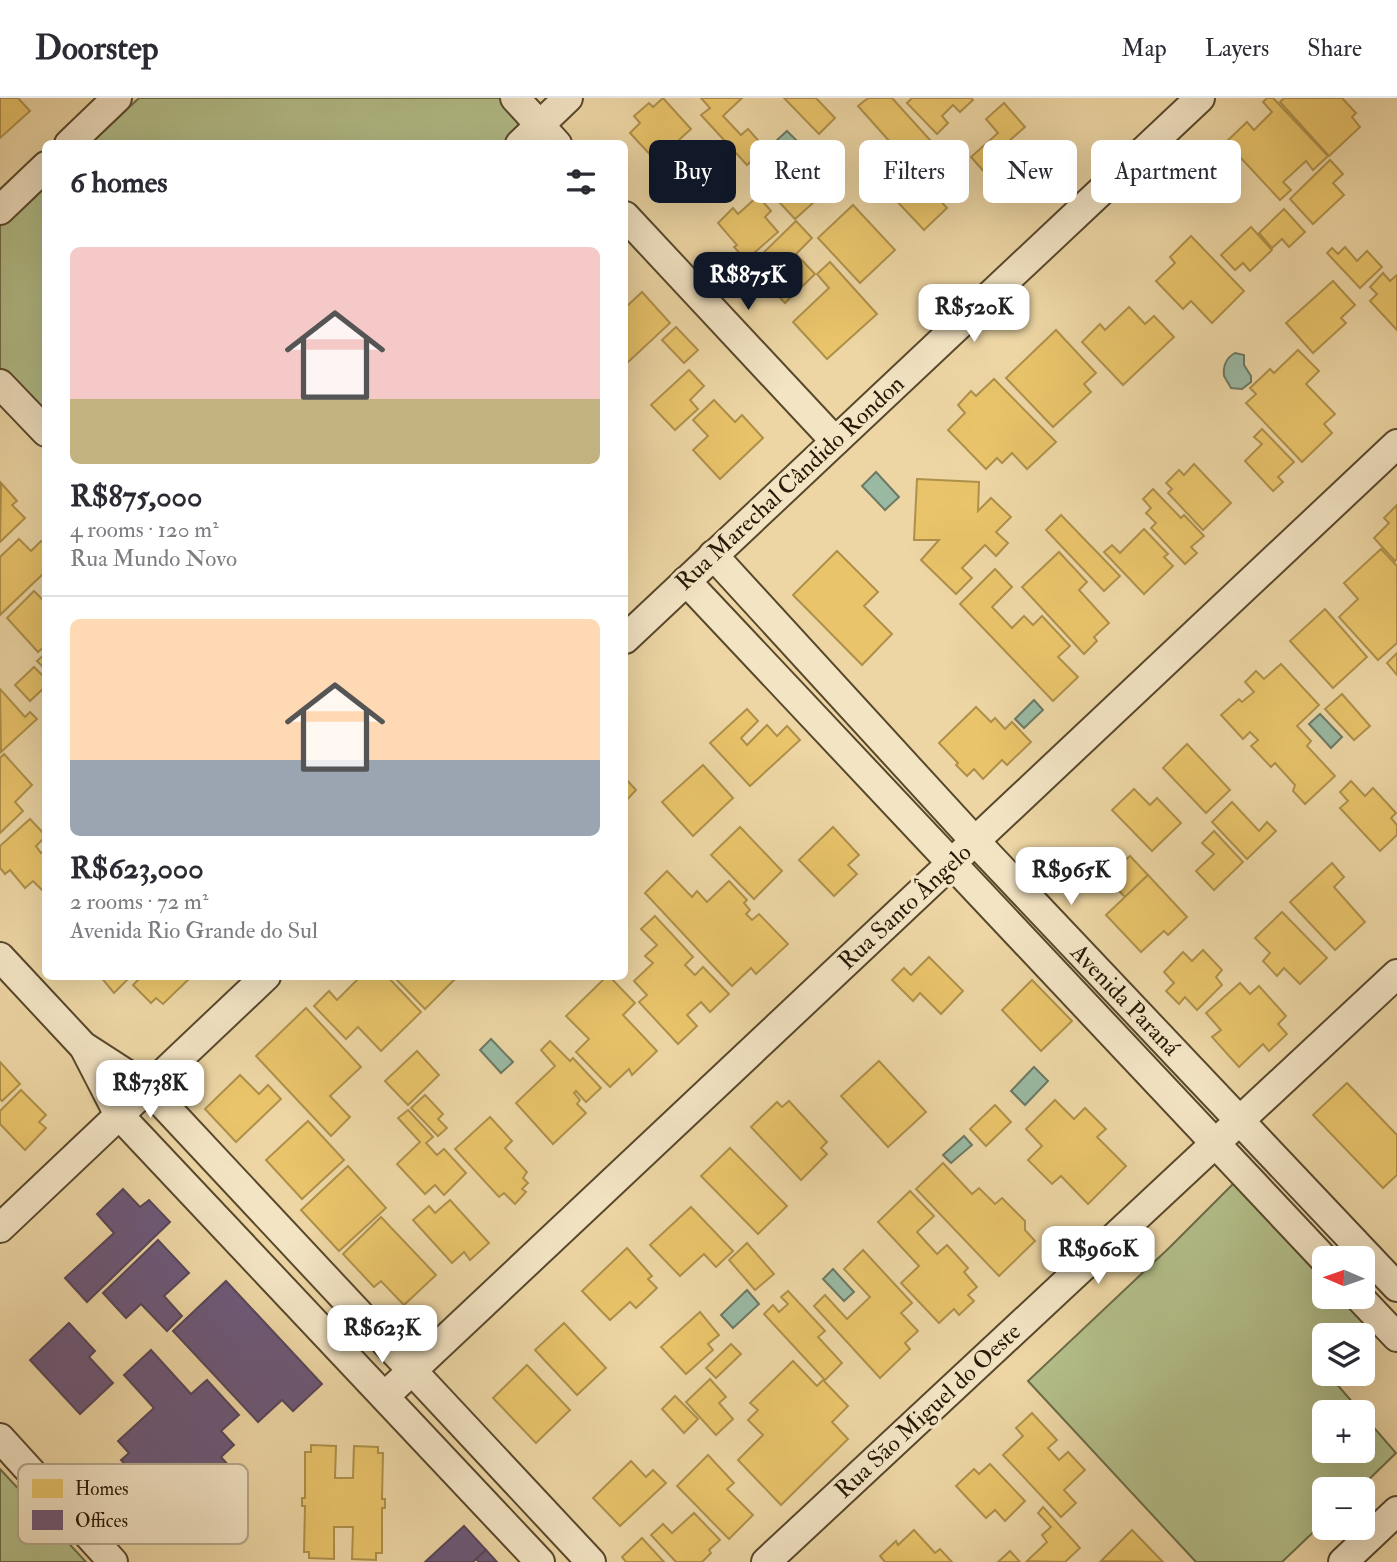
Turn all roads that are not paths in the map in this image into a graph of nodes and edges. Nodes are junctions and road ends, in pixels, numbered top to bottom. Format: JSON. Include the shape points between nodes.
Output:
{"nodes":[{"id":1,"x":117,"y":98,"type":"edge"},
{"id":2,"x":515,"y":98,"type":"edge"},
{"id":3,"x":568,"y":98,"type":"edge"},
{"id":4,"x":1200,"y":98,"type":"edge"},
{"id":5,"x":539,"y":137,"type":"edge"},
{"id":6,"x":73,"y":140,"type":"edge"},
{"id":7,"x":42,"y":170,"type":"edge"},
{"id":8,"x":0,"y":210,"type":"edge"},
{"id":9,"x":628,"y":219,"type":"edge"},
{"id":10,"x":0,"y":384,"type":"edge"},
{"id":11,"x":42,"y":428,"type":"edge"},
{"id":12,"x":835,"y":441,"type":"junction"},
{"id":13,"x":1397,"y":443,"type":"edge"},
{"id":14,"x":713,"y":555,"type":"junction"},
{"id":15,"x":686,"y":581,"type":"junction"},
{"id":16,"x":628,"y":636,"type":"edge"},
{"id":17,"x":975,"y":841,"type":"junction"},
{"id":18,"x":951,"y":864,"type":"junction"},
{"id":19,"x":0,"y":957,"type":"edge"},
{"id":20,"x":1397,"y":974,"type":"edge"},
{"id":21,"x":262,"y":980,"type":"edge"},
{"id":22,"x":83,"y":1046,"type":"junction"},
{"id":23,"x":148,"y":1088,"type":"junction"},
{"id":24,"x":119,"y":1115,"type":"junction"},
{"id":25,"x":1240,"y":1120,"type":"junction"},
{"id":26,"x":1215,"y":1143,"type":"junction"},
{"id":27,"x":0,"y":1228,"type":"edge"},
{"id":28,"x":1312,"y":1246,"type":"edge"},
{"id":29,"x":1397,"y":1287,"type":"edge"},
{"id":30,"x":1370,"y":1309,"type":"edge"},
{"id":31,"x":1397,"y":1337,"type":"edge"},
{"id":32,"x":412,"y":1371,"type":"junction"},
{"id":33,"x":385,"y":1396,"type":"junction"},
{"id":34,"x":0,"y":1438,"type":"edge"},
{"id":35,"x":24,"y":1464,"type":"edge"},
{"id":36,"x":1397,"y":1511,"type":"edge"},
{"id":37,"x":97,"y":1544,"type":"edge"},
{"id":38,"x":113,"y":1562,"type":"edge"},
{"id":39,"x":540,"y":1562,"type":"edge"},
{"id":40,"x":591,"y":1562,"type":"edge"},
{"id":41,"x":766,"y":1562,"type":"edge"},
{"id":42,"x":1343,"y":1562,"type":"edge"}],
"edges":[{"from":1,"to":6,"type":"street"},
{"from":2,"to":5,"type":"street"},
{"from":3,"to":5,"type":"street"},
{"from":4,"to":12,"type":"street","name":"Rua Marechal Cândido Rondon"},
{"from":7,"to":8,"type":"street"},
{"from":9,"to":12,"type":"street"},
{"from":10,"to":11,"type":"street"},
{"from":12,"to":14,"type":"street","name":"Rua Marechal Cândido Rondon"},
{"from":13,"to":17,"type":"street","name":"Rua Santo Ângelo"},
{"from":14,"to":15,"type":"street","name":"Rua Marechal Cândido Rondon"},
{"from":14,"to":17,"type":"street","name":"Avenida Paraná"},
{"from":15,"to":16,"type":"street","name":"Rua Marechal Cândido Rondon"},
{"from":15,"to":18,"type":"street","name":"Avenida Paraná"},
{"from":17,"to":18,"type":"street","name":"Rua Santo Ângelo"},
{"from":17,"to":25,"type":"street","name":"Avenida Paraná"},
{"from":18,"to":26,"type":"street","name":"Avenida Paraná"},
{"from":18,"to":32,"type":"street","name":"Rua Santo Ângelo"},
{"from":19,"to":22,"type":"street"},
{"from":20,"to":25,"type":"street","name":"Rua São Miguel do Oeste"},
{"from":21,"to":23,"type":"street"},
{"from":22,"to":23,"type":"street"},
{"from":22,"to":24,"type":"street"},
{"from":23,"to":24,"type":"street"},
{"from":23,"to":32,"type":"street"},
{"from":24,"to":27,"type":"street"},
{"from":24,"to":33,"type":"street"},
{"from":25,"to":26,"type":"street","name":"Rua São Miguel do Oeste"},
{"from":25,"to":29,"type":"street","name":"Avenida Paraná"},
{"from":26,"to":28,"type":"street","name":"Avenida Paraná"},
{"from":26,"to":41,"type":"street","name":"Rua São Miguel do Oeste"},
{"from":30,"to":31,"type":"street"},
{"from":32,"to":33,"type":"street","name":"Rua Santo Ângelo"},
{"from":32,"to":40,"type":"street"},
{"from":33,"to":39,"type":"street"},
{"from":34,"to":35,"type":"street"},
{"from":36,"to":42,"type":"street"},
{"from":37,"to":38,"type":"street"}]}
